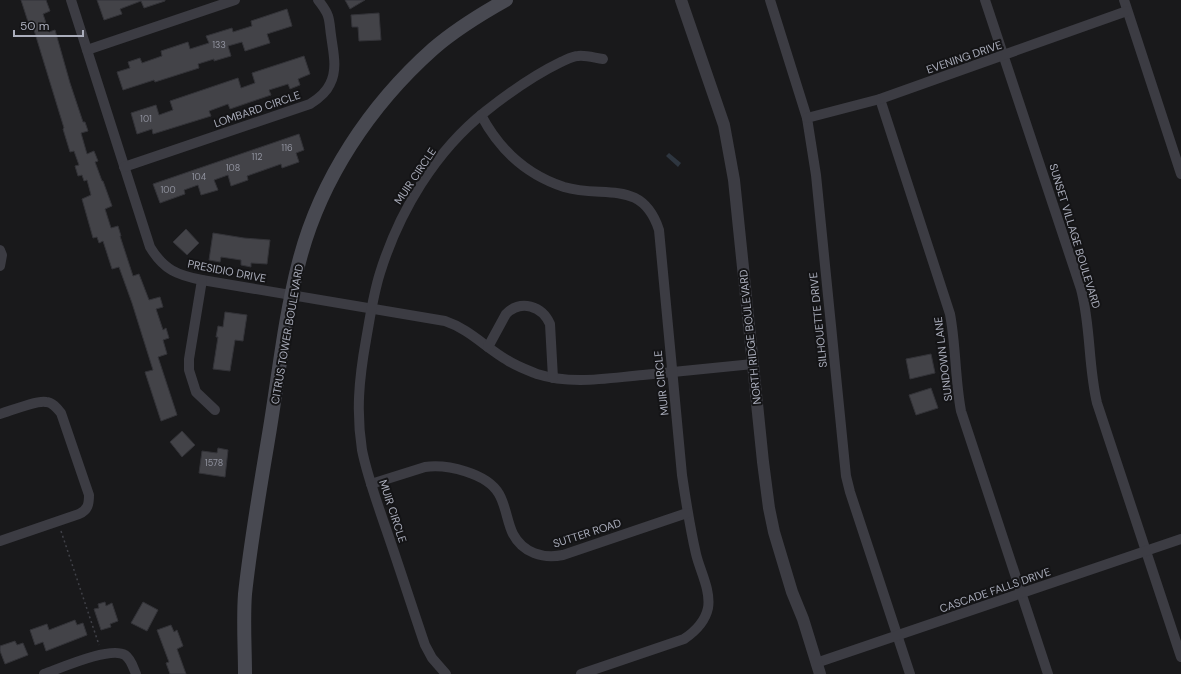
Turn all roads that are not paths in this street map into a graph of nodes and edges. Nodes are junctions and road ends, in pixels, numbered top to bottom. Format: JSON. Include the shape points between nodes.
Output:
{"nodes":[{"id":1,"x":71,"y":0,"type":"edge"},
{"id":2,"x":235,"y":0,"type":"edge"},
{"id":3,"x":318,"y":0,"type":"edge"},
{"id":4,"x":506,"y":0,"type":"edge"},
{"id":5,"x":681,"y":0,"type":"edge"},
{"id":6,"x":770,"y":0,"type":"edge"},
{"id":7,"x":985,"y":0,"type":"edge"},
{"id":8,"x":1124,"y":0,"type":"edge"},
{"id":9,"x":1128,"y":11,"type":"junction"},
{"id":10,"x":87,"y":50,"type":"junction"},
{"id":11,"x":1004,"y":56,"type":"junction"},
{"id":12,"x":603,"y":59,"type":"dead end"},
{"id":13,"x":880,"y":99,"type":"junction"},
{"id":14,"x":481,"y":115,"type":"junction"},
{"id":15,"x":807,"y":118,"type":"junction"},
{"id":16,"x":124,"y":167,"type":"junction"},
{"id":17,"x":1181,"y":174,"type":"edge"},
{"id":18,"x":0,"y":250,"type":"edge"},
{"id":19,"x":0,"y":266,"type":"edge"},
{"id":20,"x":202,"y":280,"type":"junction"},
{"id":21,"x":292,"y":295,"type":"junction"},
{"id":22,"x":371,"y":308,"type":"junction"},
{"id":23,"x":488,"y":347,"type":"junction"},
{"id":24,"x":752,"y":364,"type":"junction"},
{"id":25,"x":672,"y":372,"type":"junction"},
{"id":26,"x":553,"y":378,"type":"junction"},
{"id":27,"x":215,"y":410,"type":"dead end"},
{"id":28,"x":0,"y":414,"type":"edge"},
{"id":29,"x":371,"y":484,"type":"junction"},
{"id":30,"x":687,"y":513,"type":"junction"},
{"id":31,"x":1181,"y":539,"type":"edge"},
{"id":32,"x":0,"y":541,"type":"edge"},
{"id":33,"x":1145,"y":551,"type":"junction"},
{"id":34,"x":1022,"y":593,"type":"junction"},
{"id":35,"x":897,"y":636,"type":"junction"},
{"id":36,"x":1181,"y":657,"type":"edge"},
{"id":37,"x":818,"y":669,"type":"edge"},
{"id":38,"x":44,"y":674,"type":"edge"},
{"id":39,"x":136,"y":674,"type":"edge"},
{"id":40,"x":245,"y":674,"type":"edge"},
{"id":41,"x":446,"y":674,"type":"edge"},
{"id":42,"x":581,"y":674,"type":"edge"},
{"id":43,"x":910,"y":674,"type":"edge"},
{"id":44,"x":1048,"y":674,"type":"edge"}],
"edges":[{"from":1,"to":10,"type":"street","name":"PRESIDIO DRIVE"},
{"from":2,"to":10,"type":"street"},
{"from":3,"to":16,"type":"street","name":"LOMBARD CIRCLE","via":[[325,8],[328,18],[334,74],[325,92],[318,99],[310,104]]},
{"from":4,"to":21,"type":"main road","name":"CITRUS TOWER BOULEVARD","via":[[434,48],[383,100],[364,125],[346,152],[321,200],[310,227]]},
{"from":5,"to":24,"type":"street","name":"NORTH RIDGE BOULEVARD","via":[[724,124],[729,148]]},
{"from":6,"to":15,"type":"street","name":"SILHOUETTE DRIVE"},
{"from":7,"to":11,"type":"street","name":"SUNSET VILLAGE BOULEVARD"},
{"from":8,"to":9,"type":"street"},
{"from":9,"to":11,"type":"street","name":"EVENING DRIVE"},
{"from":9,"to":17,"type":"street"},
{"from":10,"to":16,"type":"street","name":"PRESIDIO DRIVE"},
{"from":11,"to":13,"type":"street","name":"EVENING DRIVE"},
{"from":11,"to":33,"type":"street","name":"SUNSET VILLAGE BOULEVARD","via":[[1081,289],[1088,321],[1093,386],[1097,403]]},
{"from":12,"to":14,"type":"street","name":"MUIR CIRCLE","via":[[576,55],[554,65],[508,93]]},
{"from":13,"to":15,"type":"street","name":"EVENING DRIVE"},
{"from":13,"to":34,"type":"street","name":"SUNDOWN LANE","via":[[946,300],[954,334],[961,411]]},
{"from":14,"to":22,"type":"street","name":"MUIR CIRCLE","via":[[443,154],[412,198],[387,252]]},
{"from":14,"to":25,"type":"street","name":"MUIR CIRCLE","via":[[509,154],[535,174],[565,187],[625,194],[634,197],[649,210],[658,230]]},
{"from":15,"to":35,"type":"street","name":"SILHOUETTE DRIVE","via":[[816,175],[846,476]]},
{"from":16,"to":20,"type":"street","name":"PRESIDIO DRIVE","via":[[150,247],[156,257],[172,271]]},
{"from":18,"to":19,"type":"street"},
{"from":20,"to":21,"type":"street","name":"PRESIDIO DRIVE"},
{"from":20,"to":27,"type":"street","via":[[189,360],[196,392]]},
{"from":21,"to":22,"type":"street","name":"PRESIDIO DRIVE"},
{"from":21,"to":40,"type":"main road","name":"CITRUS TOWER BOULEVARD","via":[[245,595]]},
{"from":22,"to":23,"type":"street","name":"PRESIDIO DRIVE","via":[[456,324]]},
{"from":22,"to":29,"type":"street","name":"MUIR CIRCLE","via":[[358,403],[363,453]]},
{"from":23,"to":26,"type":"street","name":"PRESIDIO DRIVE","via":[[522,368]]},
{"from":23,"to":26,"type":"street","via":[[510,310],[516,306],[530,306],[542,313],[550,324]]},
{"from":24,"to":25,"type":"street","name":"PRESIDIO DRIVE"},
{"from":24,"to":37,"type":"street","name":"NORTH RIDGE BOULEVARD","via":[[772,520],[792,592]]},
{"from":25,"to":26,"type":"street","name":"PRESIDIO DRIVE","via":[[583,380]]},
{"from":25,"to":30,"type":"street","name":"MUIR CIRCLE"},
{"from":28,"to":32,"type":"street","via":[[46,402],[56,406],[61,413],[89,495],[89,505],[83,512]]},
{"from":29,"to":30,"type":"street","name":"SUTTER ROAD","via":[[433,466],[477,475],[493,486],[499,494],[513,534],[519,542],[530,551],[553,557]]},
{"from":29,"to":41,"type":"street","name":"MUIR CIRCLE","via":[[425,645]]},
{"from":30,"to":42,"type":"street","name":"MUIR CIRCLE","via":[[708,598],[708,608],[700,626],[684,639]]},
{"from":31,"to":33,"type":"street","name":"CASCADE FALLS DRIVE"},
{"from":33,"to":34,"type":"street","name":"CASCADE FALLS DRIVE"},
{"from":33,"to":36,"type":"street","name":"SUNSET VILLAGE BOULEVARD"},
{"from":34,"to":35,"type":"street","name":"CASCADE FALLS DRIVE"},
{"from":34,"to":44,"type":"street","name":"SUNDOWN LANE"},
{"from":35,"to":37,"type":"street","name":"CASCADE FALLS DRIVE"},
{"from":35,"to":43,"type":"street","name":"SILHOUETTE DRIVE"},
{"from":38,"to":39,"type":"street","via":[[115,652],[126,656]]}]}
